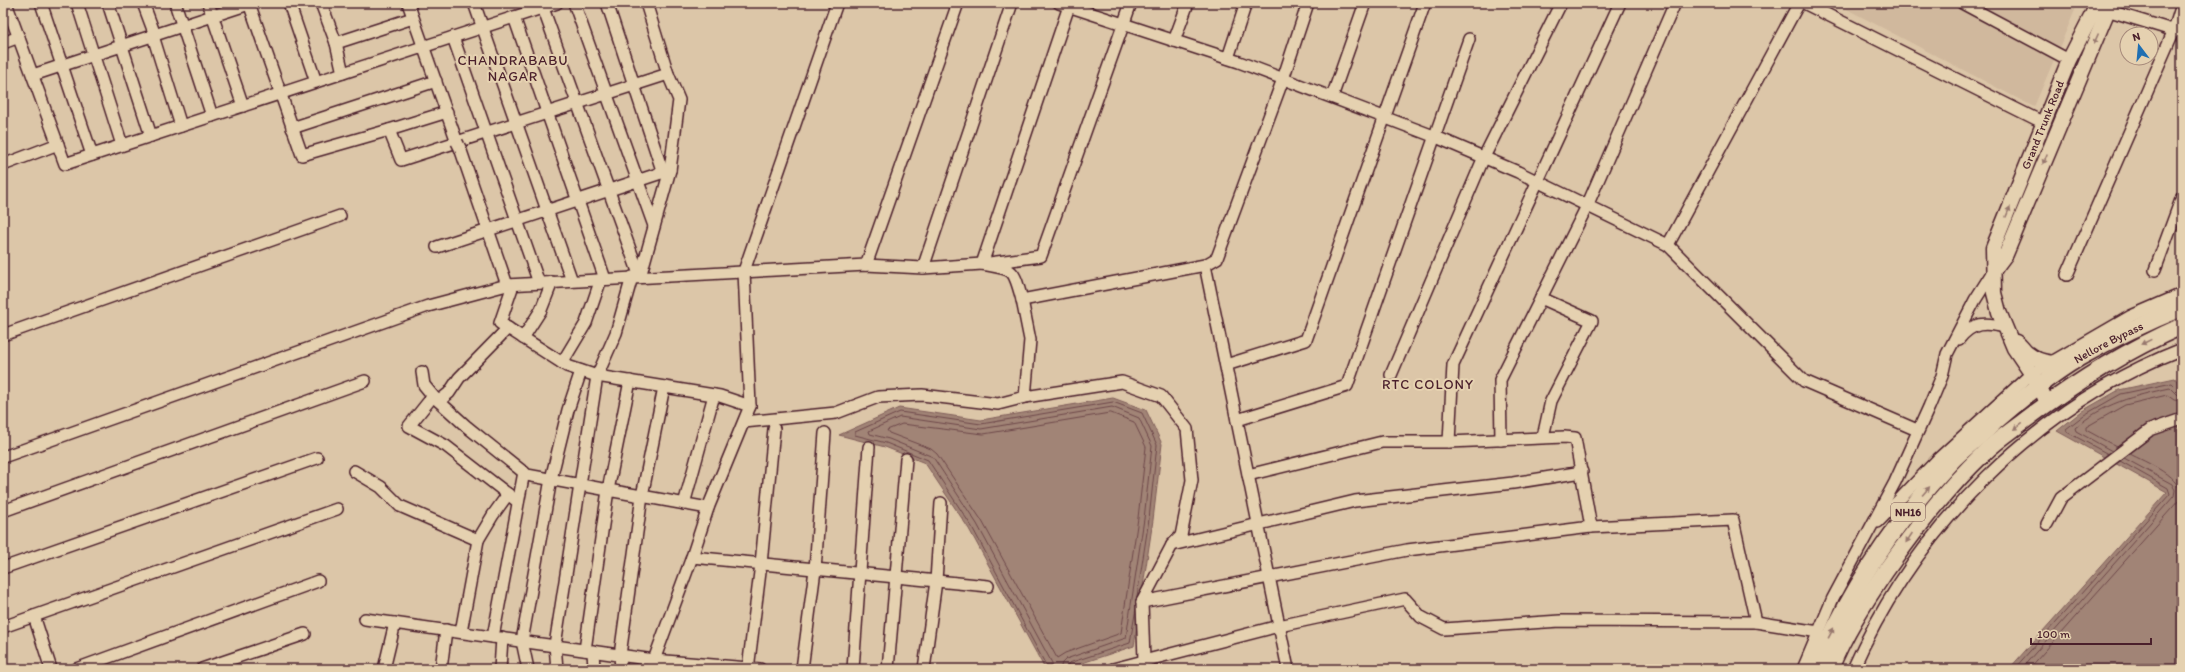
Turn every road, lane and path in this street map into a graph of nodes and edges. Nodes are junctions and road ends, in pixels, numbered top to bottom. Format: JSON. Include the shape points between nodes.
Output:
{"nodes":[{"id":1,"x":6,"y":3,"type":"edge"},
{"id":2,"x":42,"y":3,"type":"edge"},
{"id":3,"x":77,"y":3,"type":"edge"},
{"id":4,"x":108,"y":3,"type":"edge"},
{"id":5,"x":143,"y":3,"type":"edge"},
{"id":6,"x":175,"y":3,"type":"edge"},
{"id":7,"x":208,"y":3,"type":"edge"},
{"id":8,"x":249,"y":3,"type":"edge"},
{"id":9,"x":289,"y":3,"type":"edge"},
{"id":10,"x":321,"y":3,"type":"edge"},
{"id":11,"x":408,"y":3,"type":"edge"},
{"id":12,"x":474,"y":3,"type":"edge"},
{"id":13,"x":557,"y":3,"type":"edge"},
{"id":14,"x":574,"y":3,"type":"edge"},
{"id":15,"x":607,"y":3,"type":"edge"},
{"id":16,"x":646,"y":3,"type":"edge"},
{"id":17,"x":837,"y":3,"type":"edge"},
{"id":18,"x":958,"y":3,"type":"edge"},
{"id":19,"x":1012,"y":3,"type":"edge"},
{"id":20,"x":1131,"y":3,"type":"edge"},
{"id":21,"x":1188,"y":3,"type":"edge"},
{"id":22,"x":1246,"y":3,"type":"edge"},
{"id":23,"x":1308,"y":3,"type":"edge"},
{"id":24,"x":1365,"y":3,"type":"edge"},
{"id":25,"x":1425,"y":3,"type":"edge"},
{"id":26,"x":1561,"y":3,"type":"edge"},
{"id":27,"x":1620,"y":3,"type":"edge"},
{"id":28,"x":1674,"y":3,"type":"edge"},
{"id":29,"x":1799,"y":3,"type":"edge"},
{"id":30,"x":1804,"y":3,"type":"edge"},
{"id":31,"x":1962,"y":3,"type":"edge"},
{"id":32,"x":1066,"y":4,"type":"edge"},
{"id":33,"x":2182,"y":4,"type":"edge"},
{"id":34,"x":2103,"y":6,"type":"edge"},
{"id":35,"x":524,"y":8,"type":"edge"},
{"id":36,"x":543,"y":8,"type":"junction"},
{"id":37,"x":212,"y":16,"type":"junction"},
{"id":38,"x":514,"y":17,"type":"junction"},
{"id":39,"x":413,"y":18,"type":"junction"},
{"id":40,"x":1124,"y":25,"type":"junction"},
{"id":41,"x":182,"y":26,"type":"junction"},
{"id":42,"x":484,"y":27,"type":"junction"},
{"id":43,"x":2178,"y":31,"type":"edge"},
{"id":44,"x":154,"y":35,"type":"junction"},
{"id":45,"x":19,"y":37,"type":"junction"},
{"id":46,"x":453,"y":37,"type":"junction"},
{"id":47,"x":1469,"y":39,"type":"dead end"},
{"id":48,"x":1174,"y":41,"type":"junction"},
{"id":49,"x":3,"y":43,"type":"edge"},
{"id":50,"x":336,"y":43,"type":"junction"},
{"id":51,"x":122,"y":46,"type":"junction"},
{"id":52,"x":424,"y":46,"type":"junction"},
{"id":53,"x":95,"y":55,"type":"junction"},
{"id":54,"x":1228,"y":58,"type":"junction"},
{"id":55,"x":2070,"y":60,"type":"junction"},
{"id":56,"x":64,"y":65,"type":"junction"},
{"id":57,"x":343,"y":73,"type":"junction"},
{"id":58,"x":668,"y":74,"type":"junction"},
{"id":59,"x":33,"y":75,"type":"junction"},
{"id":60,"x":1283,"y":79,"type":"junction"},
{"id":61,"x":436,"y":81,"type":"junction"},
{"id":62,"x":316,"y":82,"type":"junction"},
{"id":63,"x":634,"y":85,"type":"junction"},
{"id":64,"x":280,"y":93,"type":"junction"},
{"id":65,"x":607,"y":94,"type":"junction"},
{"id":66,"x":1332,"y":97,"type":"junction"},
{"id":67,"x":577,"y":103,"type":"junction"},
{"id":68,"x":243,"y":106,"type":"junction"},
{"id":69,"x":447,"y":112,"type":"junction"},
{"id":70,"x":547,"y":113,"type":"junction"},
{"id":71,"x":212,"y":116,"type":"junction"},
{"id":72,"x":1386,"y":118,"type":"junction"},
{"id":73,"x":517,"y":123,"type":"junction"},
{"id":74,"x":2044,"y":123,"type":"junction"},
{"id":75,"x":181,"y":126,"type":"junction"},
{"id":76,"x":292,"y":128,"type":"junction"},
{"id":77,"x":389,"y":130,"type":"junction"},
{"id":78,"x":487,"y":133,"type":"junction"},
{"id":79,"x":151,"y":136,"type":"junction"},
{"id":80,"x":1436,"y":137,"type":"junction"},
{"id":81,"x":58,"y":144,"type":"junction"},
{"id":82,"x":122,"y":145,"type":"junction"},
{"id":83,"x":92,"y":155,"type":"junction"},
{"id":84,"x":1484,"y":158,"type":"junction"},
{"id":85,"x":3,"y":165,"type":"edge"},
{"id":86,"x":666,"y":171,"type":"junction"},
{"id":87,"x":638,"y":181,"type":"junction"},
{"id":88,"x":1536,"y":181,"type":"junction"},
{"id":89,"x":609,"y":191,"type":"junction"},
{"id":90,"x":2182,"y":197,"type":"edge"},
{"id":91,"x":578,"y":201,"type":"junction"},
{"id":92,"x":1587,"y":206,"type":"junction"},
{"id":93,"x":548,"y":211,"type":"junction"},
{"id":94,"x":340,"y":216,"type":"dead end"},
{"id":95,"x":518,"y":221,"type":"junction"},
{"id":96,"x":654,"y":226,"type":"junction"},
{"id":97,"x":488,"y":231,"type":"junction"},
{"id":98,"x":436,"y":246,"type":"dead end"},
{"id":99,"x":1668,"y":246,"type":"junction"},
{"id":100,"x":1999,"y":251,"type":"junction"},
{"id":101,"x":982,"y":264,"type":"junction"},
{"id":102,"x":866,"y":265,"type":"junction"},
{"id":103,"x":1205,"y":265,"type":"junction"},
{"id":104,"x":923,"y":268,"type":"junction"},
{"id":105,"x":1994,"y":270,"type":"junction"},
{"id":106,"x":2155,"y":270,"type":"dead end"},
{"id":107,"x":744,"y":271,"type":"junction"},
{"id":108,"x":2067,"y":275,"type":"dead end"},
{"id":109,"x":636,"y":277,"type":"junction"},
{"id":110,"x":603,"y":279,"type":"junction"},
{"id":111,"x":572,"y":281,"type":"junction"},
{"id":112,"x":552,"y":282,"type":"junction"},
{"id":113,"x":539,"y":283,"type":"junction"},
{"id":114,"x":510,"y":285,"type":"junction"},
{"id":115,"x":2182,"y":294,"type":"edge"},
{"id":116,"x":1541,"y":298,"type":"junction"},
{"id":117,"x":1022,"y":300,"type":"junction"},
{"id":118,"x":2182,"y":308,"type":"edge"},
{"id":119,"x":2182,"y":326,"type":"edge"},
{"id":120,"x":508,"y":328,"type":"junction"},
{"id":121,"x":2007,"y":332,"type":"junction"},
{"id":122,"x":3,"y":335,"type":"edge"},
{"id":123,"x":523,"y":338,"type":"junction"},
{"id":124,"x":2182,"y":349,"type":"edge"},
{"id":125,"x":1947,"y":354,"type":"junction"},
{"id":126,"x":562,"y":363,"type":"junction"},
{"id":127,"x":1226,"y":365,"type":"junction"},
{"id":128,"x":581,"y":371,"type":"junction"},
{"id":129,"x":422,"y":372,"type":"dead end"},
{"id":130,"x":1390,"y":375,"type":"dead end"},
{"id":131,"x":2038,"y":375,"type":"junction"},
{"id":132,"x":597,"y":376,"type":"junction"},
{"id":133,"x":365,"y":381,"type":"dead end"},
{"id":134,"x":630,"y":381,"type":"junction"},
{"id":135,"x":664,"y":387,"type":"junction"},
{"id":136,"x":714,"y":395,"type":"junction"},
{"id":137,"x":1025,"y":397,"type":"junction"},
{"id":138,"x":436,"y":398,"type":"junction"},
{"id":139,"x":2051,"y":400,"type":"junction"},
{"id":140,"x":750,"y":406,"type":"junction"},
{"id":141,"x":2182,"y":419,"type":"edge"},
{"id":142,"x":1237,"y":420,"type":"junction"},
{"id":143,"x":744,"y":422,"type":"junction"},
{"id":144,"x":774,"y":429,"type":"dead end"},
{"id":145,"x":1917,"y":430,"type":"junction"},
{"id":146,"x":825,"y":433,"type":"dead end"},
{"id":147,"x":1543,"y":437,"type":"junction"},
{"id":148,"x":1501,"y":440,"type":"junction"},
{"id":149,"x":1448,"y":442,"type":"junction"},
{"id":150,"x":869,"y":447,"type":"dead end"},
{"id":151,"x":3,"y":457,"type":"edge"},
{"id":152,"x":317,"y":458,"type":"dead end"},
{"id":153,"x":906,"y":459,"type":"dead end"},
{"id":154,"x":354,"y":470,"type":"dead end"},
{"id":155,"x":524,"y":472,"type":"junction"},
{"id":156,"x":1582,"y":472,"type":"junction"},
{"id":157,"x":1248,"y":475,"type":"junction"},
{"id":158,"x":551,"y":479,"type":"junction"},
{"id":159,"x":580,"y":485,"type":"junction"},
{"id":160,"x":608,"y":490,"type":"junction"},
{"id":161,"x":508,"y":494,"type":"junction"},
{"id":162,"x":642,"y":496,"type":"junction"},
{"id":163,"x":518,"y":502,"type":"junction"},
{"id":164,"x":941,"y":503,"type":"dead end"},
{"id":165,"x":684,"y":504,"type":"junction"},
{"id":166,"x":708,"y":508,"type":"junction"},
{"id":167,"x":337,"y":509,"type":"dead end"},
{"id":168,"x":3,"y":511,"type":"edge"},
{"id":169,"x":1258,"y":523,"type":"junction"},
{"id":170,"x":2048,"y":524,"type":"dead end"},
{"id":171,"x":1591,"y":527,"type":"junction"},
{"id":172,"x":1868,"y":533,"type":"junction"},
{"id":173,"x":478,"y":540,"type":"junction"},
{"id":174,"x":1172,"y":545,"type":"junction"},
{"id":175,"x":692,"y":558,"type":"junction"},
{"id":176,"x":762,"y":564,"type":"junction"},
{"id":177,"x":3,"y":568,"type":"edge"},
{"id":178,"x":815,"y":570,"type":"junction"},
{"id":179,"x":859,"y":574,"type":"junction"},
{"id":180,"x":1268,"y":577,"type":"junction"},
{"id":181,"x":897,"y":578,"type":"junction"},
{"id":182,"x":318,"y":581,"type":"dead end"},
{"id":183,"x":936,"y":581,"type":"junction"},
{"id":184,"x":988,"y":586,"type":"dead end"},
{"id":185,"x":1142,"y":602,"type":"junction"},
{"id":186,"x":34,"y":616,"type":"junction"},
{"id":187,"x":365,"y":619,"type":"dead end"},
{"id":188,"x":1756,"y":622,"type":"junction"},
{"id":189,"x":395,"y":623,"type":"junction"},
{"id":190,"x":1279,"y":626,"type":"junction"},
{"id":191,"x":3,"y":627,"type":"edge"},
{"id":192,"x":446,"y":630,"type":"junction"},
{"id":193,"x":461,"y":632,"type":"junction"},
{"id":194,"x":1819,"y":632,"type":"junction"},
{"id":195,"x":305,"y":634,"type":"dead end"},
{"id":196,"x":497,"y":638,"type":"junction"},
{"id":197,"x":522,"y":640,"type":"junction"},
{"id":198,"x":555,"y":645,"type":"junction"},
{"id":199,"x":589,"y":651,"type":"junction"},
{"id":200,"x":620,"y":655,"type":"junction"},
{"id":201,"x":1144,"y":660,"type":"junction"},
{"id":202,"x":654,"y":665,"type":"edge"},
{"id":203,"x":684,"y":665,"type":"edge"},
{"id":204,"x":713,"y":667,"type":"edge"},
{"id":205,"x":748,"y":668,"type":"edge"},
{"id":206,"x":51,"y":669,"type":"edge"},
{"id":207,"x":76,"y":669,"type":"edge"},
{"id":208,"x":202,"y":669,"type":"edge"},
{"id":209,"x":384,"y":669,"type":"edge"},
{"id":210,"x":441,"y":669,"type":"edge"},
{"id":211,"x":500,"y":669,"type":"edge"},
{"id":212,"x":528,"y":669,"type":"edge"},
{"id":213,"x":557,"y":669,"type":"edge"},
{"id":214,"x":594,"y":669,"type":"edge"},
{"id":215,"x":621,"y":669,"type":"edge"},
{"id":216,"x":760,"y":669,"type":"edge"},
{"id":217,"x":802,"y":669,"type":"edge"},
{"id":218,"x":854,"y":669,"type":"edge"},
{"id":219,"x":888,"y":669,"type":"edge"},
{"id":220,"x":924,"y":669,"type":"edge"},
{"id":221,"x":1113,"y":669,"type":"edge"},
{"id":222,"x":1288,"y":669,"type":"edge"},
{"id":223,"x":1803,"y":669,"type":"edge"},
{"id":224,"x":1816,"y":669,"type":"edge"},
{"id":225,"x":1830,"y":669,"type":"edge"},
{"id":226,"x":1853,"y":669,"type":"edge"}],
"edges":[{"from":1,"to":45,"type":"street"},
{"from":2,"to":56,"type":"street"},
{"from":3,"to":53,"type":"street"},
{"from":4,"to":51,"type":"street"},
{"from":5,"to":44,"type":"street"},
{"from":6,"to":41,"type":"street"},
{"from":7,"to":37,"type":"street"},
{"from":8,"to":37,"type":"street"},
{"from":8,"to":64,"type":"street"},
{"from":9,"to":62,"type":"street"},
{"from":10,"to":50,"type":"street"},
{"from":11,"to":39,"type":"street"},
{"from":12,"to":42,"type":"street"},
{"from":13,"to":36,"type":"street"},
{"from":14,"to":65,"type":"street"},
{"from":15,"to":63,"type":"street"},
{"from":16,"to":58,"type":"street"},
{"from":17,"to":107,"type":"street"},
{"from":18,"to":102,"type":"street"},
{"from":19,"to":104,"type":"street"},
{"from":20,"to":40,"type":"street"},
{"from":21,"to":48,"type":"street"},
{"from":22,"to":54,"type":"street"},
{"from":23,"to":60,"type":"street"},
{"from":24,"to":66,"type":"street"},
{"from":25,"to":72,"type":"street"},
{"from":26,"to":84,"type":"street"},
{"from":27,"to":88,"type":"street"},
{"from":28,"to":92,"type":"street"},
{"from":29,"to":99,"type":"street"},
{"from":30,"to":74,"type":"street"},
{"from":31,"to":55,"type":"street"},
{"from":32,"to":40,"type":"street"},
{"from":32,"to":101,"type":"street"},
{"from":33,"to":43,"type":"street"},
{"from":34,"to":43,"type":"street"},
{"from":34,"to":55,"type":"main road","name":"Grand Trunk Road"},
{"from":34,"to":100,"type":"main road","one_way":true},
{"from":35,"to":36,"type":"street"},
{"from":35,"to":38,"type":"street"},
{"from":36,"to":67,"type":"street"},
{"from":37,"to":41,"type":"street"},
{"from":37,"to":68,"type":"street"},
{"from":38,"to":42,"type":"street"},
{"from":38,"to":70,"type":"street"},
{"from":39,"to":50,"type":"street"},
{"from":39,"to":52,"type":"street"},
{"from":40,"to":48,"type":"street"},
{"from":40,"to":101,"type":"street","via":[[1041,256]]},
{"from":41,"to":44,"type":"street"},
{"from":41,"to":71,"type":"street"},
{"from":42,"to":46,"type":"street"},
{"from":42,"to":73,"type":"street"},
{"from":43,"to":108,"type":"street"},
{"from":44,"to":51,"type":"street"},
{"from":44,"to":75,"type":"street"},
{"from":45,"to":49,"type":"street"},
{"from":45,"to":59,"type":"street"},
{"from":46,"to":52,"type":"street"},
{"from":46,"to":78,"type":"street"},
{"from":47,"to":80,"type":"street"},
{"from":48,"to":54,"type":"street"},
{"from":50,"to":57,"type":"street"},
{"from":51,"to":53,"type":"street"},
{"from":51,"to":79,"type":"street"},
{"from":52,"to":57,"type":"street"},
{"from":52,"to":61,"type":"street"},
{"from":53,"to":56,"type":"street"},
{"from":53,"to":82,"type":"street"},
{"from":54,"to":60,"type":"street"},
{"from":55,"to":74,"type":"main road","name":"Grand Trunk Road"},
{"from":56,"to":59,"type":"street"},
{"from":56,"to":83,"type":"street"},
{"from":57,"to":62,"type":"street"},
{"from":58,"to":63,"type":"street"},
{"from":58,"to":86,"type":"street","via":[[679,100]]},
{"from":59,"to":81,"type":"street"},
{"from":60,"to":66,"type":"street"},
{"from":60,"to":103,"type":"street","via":[[1217,258]]},
{"from":61,"to":69,"type":"street"},
{"from":61,"to":76,"type":"street"},
{"from":62,"to":64,"type":"street"},
{"from":63,"to":65,"type":"street"},
{"from":63,"to":86,"type":"street"},
{"from":64,"to":68,"type":"street"},
{"from":64,"to":76,"type":"street"},
{"from":65,"to":67,"type":"street"},
{"from":65,"to":87,"type":"street"},
{"from":66,"to":72,"type":"street"},
{"from":67,"to":70,"type":"street"},
{"from":67,"to":89,"type":"street"},
{"from":68,"to":71,"type":"street"},
{"from":69,"to":77,"type":"street"},
{"from":69,"to":97,"type":"street"},
{"from":70,"to":73,"type":"street"},
{"from":70,"to":91,"type":"street"},
{"from":71,"to":75,"type":"street"},
{"from":72,"to":80,"type":"street"},
{"from":72,"to":127,"type":"street","via":[[1306,340]]},
{"from":73,"to":78,"type":"street"},
{"from":73,"to":93,"type":"street"},
{"from":100,"to":74,"type":"main road","name":"Grand Trunk Road","one_way":true},
{"from":75,"to":79,"type":"street"},
{"from":76,"to":77,"type":"street","via":[[302,155]]},
{"from":77,"to":78,"type":"street","via":[[401,160]]},
{"from":78,"to":95,"type":"street"},
{"from":79,"to":82,"type":"street"},
{"from":80,"to":84,"type":"street"},
{"from":80,"to":142,"type":"street","via":[[1347,386]]},
{"from":81,"to":83,"type":"street","via":[[65,164]]},
{"from":81,"to":85,"type":"street"},
{"from":82,"to":83,"type":"street"},
{"from":84,"to":88,"type":"street"},
{"from":84,"to":130,"type":"street"},
{"from":86,"to":87,"type":"street"},
{"from":86,"to":96,"type":"street"},
{"from":87,"to":89,"type":"street"},
{"from":87,"to":96,"type":"street"},
{"from":88,"to":92,"type":"street"},
{"from":88,"to":149,"type":"street","via":[[1453,365]]},
{"from":89,"to":91,"type":"street"},
{"from":89,"to":109,"type":"street"},
{"from":90,"to":106,"type":"street"},
{"from":91,"to":93,"type":"street"},
{"from":91,"to":110,"type":"street"},
{"from":92,"to":99,"type":"street"},
{"from":92,"to":116,"type":"street"},
{"from":93,"to":95,"type":"street"},
{"from":93,"to":111,"type":"street"},
{"from":94,"to":122,"type":"street"},
{"from":95,"to":97,"type":"street"},
{"from":95,"to":113,"type":"street"},
{"from":96,"to":109,"type":"street"},
{"from":97,"to":98,"type":"street"},
{"from":97,"to":114,"type":"street"},
{"from":99,"to":145,"type":"street","via":[[1804,381]]},
{"from":100,"to":105,"type":"main road"},
{"from":101,"to":104,"type":"street"},
{"from":101,"to":117,"type":"street","via":[[1007,269],[1015,275]]},
{"from":102,"to":104,"type":"street"},
{"from":102,"to":107,"type":"street"},
{"from":103,"to":117,"type":"street"},
{"from":103,"to":127,"type":"street"},
{"from":105,"to":121,"type":"main road","via":[[1994,293]]},
{"from":105,"to":125,"type":"street"},
{"from":107,"to":109,"type":"street"},
{"from":107,"to":140,"type":"street"},
{"from":109,"to":110,"type":"street"},
{"from":109,"to":132,"type":"street"},
{"from":110,"to":111,"type":"street"},
{"from":110,"to":126,"type":"street","via":[[586,323]]},
{"from":111,"to":112,"type":"street"},
{"from":112,"to":113,"type":"street"},
{"from":112,"to":123,"type":"street","via":[[541,310]]},
{"from":113,"to":114,"type":"street"},
{"from":114,"to":120,"type":"street","via":[[500,323]]},
{"from":114,"to":151,"type":"street","via":[[428,306]]},
{"from":115,"to":131,"type":"street","via":[[2132,316]]},
{"from":116,"to":147,"type":"street","via":[[1592,321],[1551,401]]},
{"from":116,"to":148,"type":"street","via":[[1500,380]]},
{"from":117,"to":137,"type":"street","via":[[1030,340]]},
{"from":118,"to":131,"type":"highway","name":"Nellore Bypass","number":"NH16","via":[[2135,328],[2078,359]]},
{"from":119,"to":139,"type":"highway","name":"Nellore Bypass","number":"NH16","one_way":true,"via":[[2144,342]]},
{"from":120,"to":123,"type":"street"},
{"from":120,"to":138,"type":"street","via":[[459,378],[450,393]]},
{"from":121,"to":125,"type":"street","via":[[1979,324],[1964,333]]},
{"from":121,"to":131,"type":"main road","via":[[2019,344],[2023,355]]},
{"from":123,"to":126,"type":"street"},
{"from":124,"to":226,"type":"street","via":[[2153,360],[2065,410],[2002,462],[1973,490],[1928,542],[1887,603]]},
{"from":125,"to":145,"type":"street","via":[[1942,376]]},
{"from":126,"to":128,"type":"street"},
{"from":127,"to":142,"type":"street"},
{"from":128,"to":132,"type":"street"},
{"from":128,"to":158,"type":"street","via":[[568,410]]},
{"from":129,"to":138,"type":"street","via":[[424,385]]},
{"from":131,"to":139,"type":"main road"},
{"from":131,"to":172,"type":"street","via":[[1938,459]]},
{"from":224,"to":131,"type":"highway","number":"NH16","one_way":true,"via":[[1829,638],[1857,587],[1901,520],[1951,462],[2012,408]]},
{"from":132,"to":134,"type":"street"},
{"from":132,"to":159,"type":"street"},
{"from":133,"to":168,"type":"street"},
{"from":134,"to":135,"type":"street"},
{"from":134,"to":160,"type":"street"},
{"from":135,"to":136,"type":"street"},
{"from":135,"to":162,"type":"street"},
{"from":136,"to":140,"type":"street"},
{"from":136,"to":165,"type":"street"},
{"from":137,"to":143,"type":"street","via":[[998,404],[922,395],[878,397],[836,414]]},
{"from":137,"to":174,"type":"street","via":[[1122,382],[1161,396],[1187,430],[1192,480],[1181,536]]},
{"from":138,"to":155,"type":"street","via":[[466,426]]},
{"from":138,"to":161,"type":"street","via":[[409,426],[446,446]]},
{"from":139,"to":225,"type":"highway","number":"NH16","one_way":true,"via":[[1985,451],[1912,532],[1844,637]]},
{"from":140,"to":143,"type":"street"},
{"from":141,"to":170,"type":"street","via":[[2150,430],[2061,498]]},
{"from":142,"to":157,"type":"street"},
{"from":143,"to":166,"type":"street"},
{"from":144,"to":176,"type":"street"},
{"from":145,"to":172,"type":"street","via":[[1895,482]]},
{"from":146,"to":178,"type":"street"},
{"from":147,"to":148,"type":"street"},
{"from":147,"to":156,"type":"street","via":[[1575,438]]},
{"from":148,"to":149,"type":"street"},
{"from":149,"to":157,"type":"street","via":[[1382,442]]},
{"from":150,"to":179,"type":"street"},
{"from":152,"to":177,"type":"street"},
{"from":153,"to":181,"type":"street"},
{"from":154,"to":173,"type":"street","via":[[381,487],[400,506]]},
{"from":155,"to":158,"type":"street","via":[[527,475]]},
{"from":155,"to":163,"type":"street"},
{"from":156,"to":169,"type":"street","via":[[1513,483],[1355,501]]},
{"from":156,"to":171,"type":"street"},
{"from":157,"to":169,"type":"street"},
{"from":158,"to":159,"type":"street"},
{"from":158,"to":197,"type":"street"},
{"from":159,"to":160,"type":"street"},
{"from":159,"to":198,"type":"street"},
{"from":160,"to":162,"type":"street"},
{"from":160,"to":199,"type":"street"},
{"from":161,"to":163,"type":"street"},
{"from":161,"to":173,"type":"street"},
{"from":162,"to":165,"type":"street"},
{"from":162,"to":200,"type":"street"},
{"from":163,"to":196,"type":"street"},
{"from":164,"to":183,"type":"street"},
{"from":165,"to":166,"type":"street"},
{"from":166,"to":175,"type":"street"},
{"from":167,"to":186,"type":"street"},
{"from":169,"to":174,"type":"street"},
{"from":169,"to":180,"type":"street"},
{"from":171,"to":180,"type":"street","via":[[1407,550]]},
{"from":171,"to":188,"type":"street","via":[[1733,520]]},
{"from":172,"to":194,"type":"street","via":[[1833,598]]},
{"from":173,"to":193,"type":"street"},
{"from":174,"to":185,"type":"street"},
{"from":175,"to":176,"type":"street"},
{"from":175,"to":202,"type":"street"},
{"from":176,"to":178,"type":"street"},
{"from":176,"to":205,"type":"street"},
{"from":178,"to":179,"type":"street"},
{"from":178,"to":217,"type":"street"},
{"from":179,"to":181,"type":"street"},
{"from":179,"to":218,"type":"street"},
{"from":180,"to":185,"type":"street"},
{"from":180,"to":190,"type":"street"},
{"from":181,"to":183,"type":"street"},
{"from":181,"to":219,"type":"street"},
{"from":182,"to":207,"type":"street"},
{"from":183,"to":184,"type":"street"},
{"from":183,"to":220,"type":"street"},
{"from":185,"to":201,"type":"street"},
{"from":186,"to":191,"type":"street"},
{"from":186,"to":206,"type":"street"},
{"from":187,"to":189,"type":"street"},
{"from":188,"to":190,"type":"street","via":[[1560,621],[1444,629],[1421,617],[1405,599]]},
{"from":188,"to":194,"type":"street"},
{"from":189,"to":192,"type":"street"},
{"from":189,"to":209,"type":"street"},
{"from":190,"to":201,"type":"street"},
{"from":190,"to":222,"type":"street"},
{"from":192,"to":193,"type":"street"},
{"from":192,"to":210,"type":"street"},
{"from":193,"to":196,"type":"street"},
{"from":194,"to":223,"type":"street"},
{"from":195,"to":208,"type":"street"},
{"from":196,"to":197,"type":"street"},
{"from":196,"to":211,"type":"street"},
{"from":197,"to":198,"type":"street"},
{"from":197,"to":212,"type":"street"},
{"from":198,"to":199,"type":"street"},
{"from":198,"to":213,"type":"street"},
{"from":199,"to":200,"type":"street"},
{"from":199,"to":214,"type":"street"},
{"from":200,"to":202,"type":"street"},
{"from":200,"to":215,"type":"street"},
{"from":201,"to":221,"type":"street"},
{"from":202,"to":203,"type":"street"},
{"from":203,"to":204,"type":"street"},
{"from":204,"to":205,"type":"street"},
{"from":205,"to":216,"type":"street"}]}
